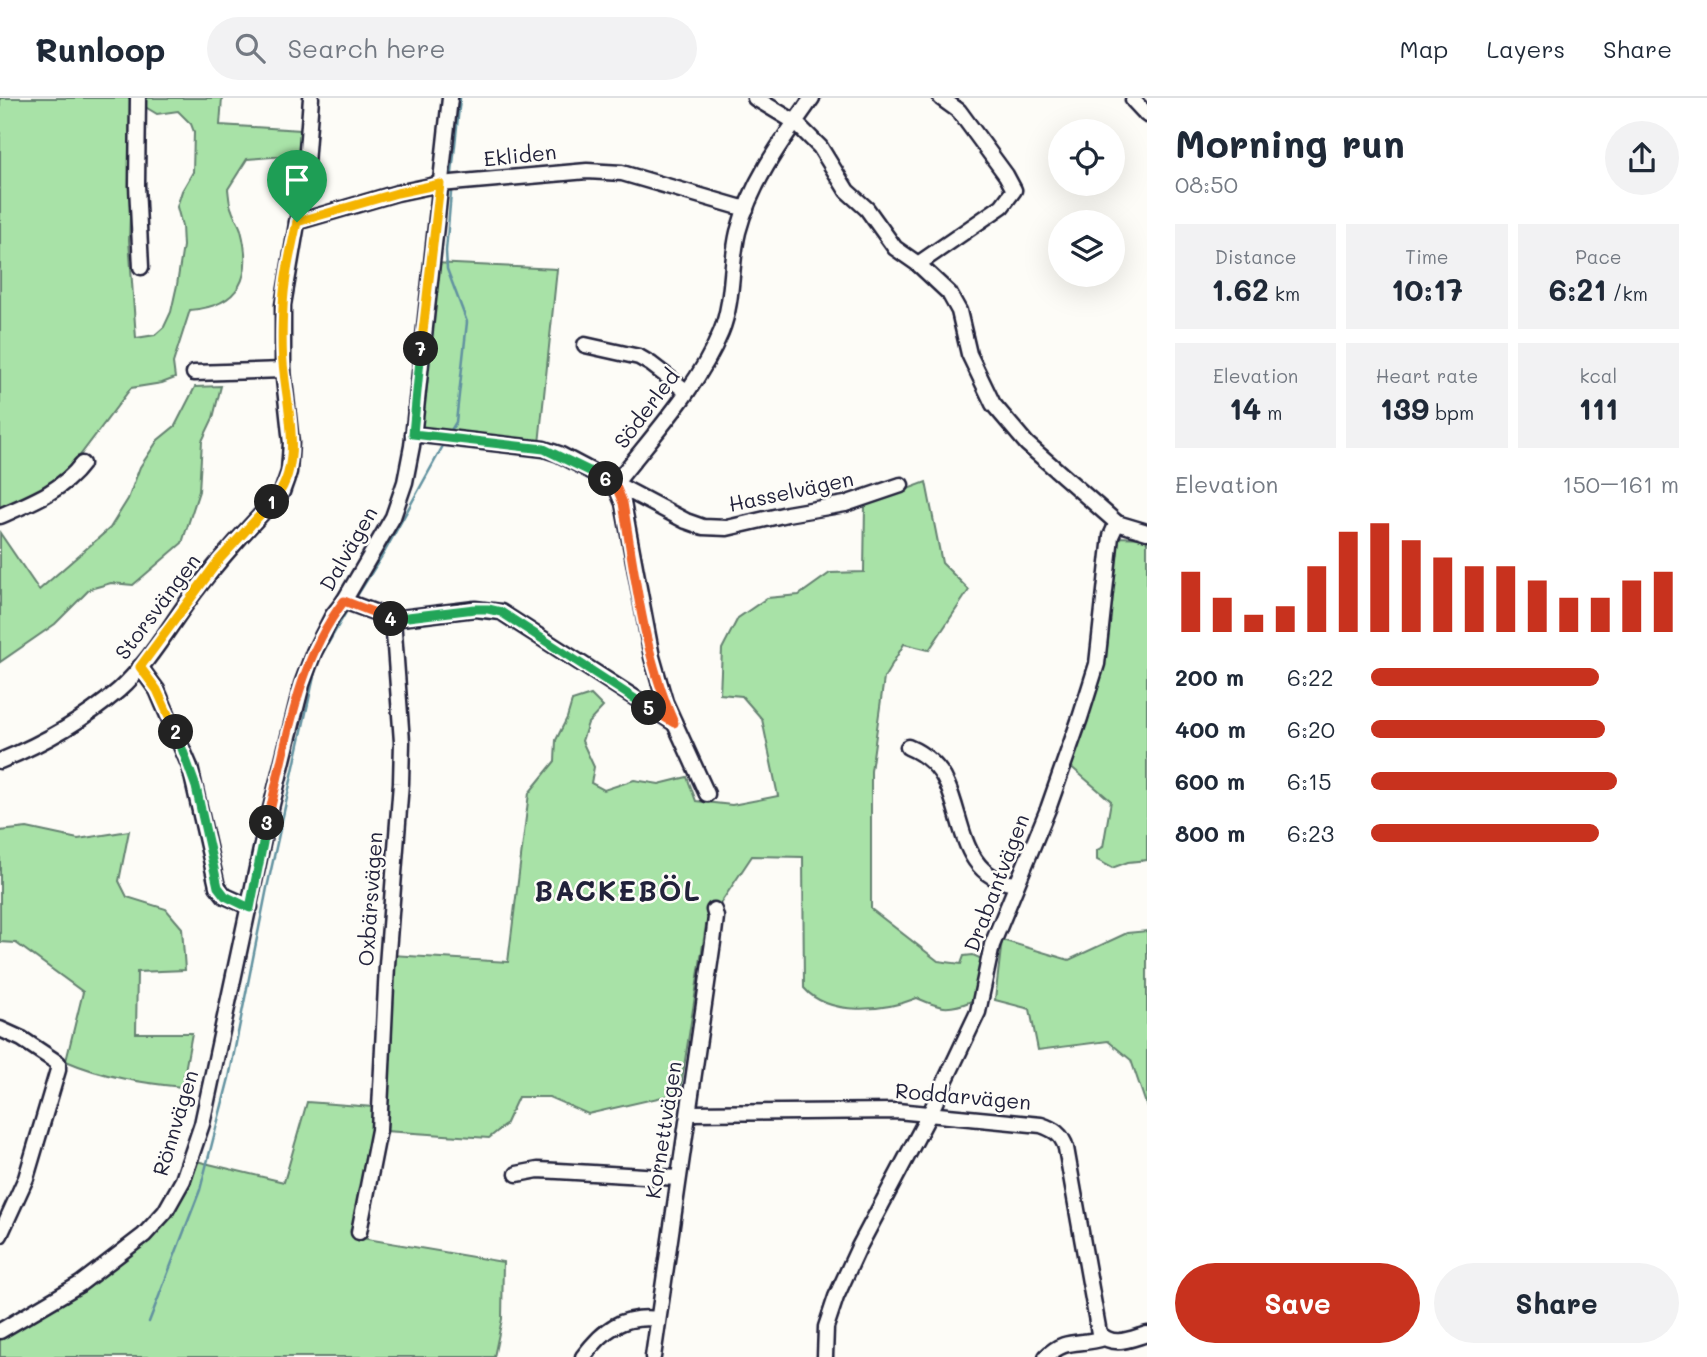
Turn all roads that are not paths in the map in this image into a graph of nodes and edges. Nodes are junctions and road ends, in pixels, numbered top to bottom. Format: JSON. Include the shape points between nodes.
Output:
{"nodes":[{"id":1,"x":138,"y":98,"type":"edge"},
{"id":2,"x":311,"y":98,"type":"edge"},
{"id":3,"x":450,"y":98,"type":"edge"},
{"id":4,"x":755,"y":98,"type":"edge"},
{"id":5,"x":813,"y":98,"type":"edge"},
{"id":6,"x":941,"y":98,"type":"edge"},
{"id":7,"x":1133,"y":100,"type":"dead end"},
{"id":8,"x":1147,"y":115,"type":"edge"},
{"id":9,"x":794,"y":122,"type":"junction"},
{"id":10,"x":440,"y":184,"type":"junction"},
{"id":11,"x":746,"y":209,"type":"junction"},
{"id":12,"x":297,"y":222,"type":"junction"},
{"id":13,"x":918,"y":264,"type":"junction"},
{"id":14,"x":141,"y":267,"type":"dead end"},
{"id":15,"x":585,"y":345,"type":"dead end"},
{"id":16,"x":284,"y":370,"type":"junction"},
{"id":17,"x":194,"y":373,"type":"dead end"},
{"id":18,"x":686,"y":391,"type":"junction"},
{"id":19,"x":413,"y":434,"type":"junction"},
{"id":20,"x":82,"y":464,"type":"dead end"},
{"id":21,"x":615,"y":484,"type":"junction"},
{"id":22,"x":901,"y":485,"type":"dead end"},
{"id":23,"x":0,"y":516,"type":"edge"},
{"id":24,"x":1116,"y":523,"type":"junction"},
{"id":25,"x":1147,"y":532,"type":"edge"},
{"id":26,"x":344,"y":601,"type":"junction"},
{"id":27,"x":393,"y":619,"type":"junction"},
{"id":28,"x":140,"y":667,"type":"junction"},
{"id":29,"x":674,"y":723,"type":"junction"},
{"id":30,"x":908,"y":747,"type":"dead end"},
{"id":31,"x":0,"y":761,"type":"edge"},
{"id":32,"x":707,"y":794,"type":"dead end"},
{"id":33,"x":255,"y":884,"type":"joint"},
{"id":34,"x":1016,"y":884,"type":"junction"},
{"id":35,"x":250,"y":908,"type":"junction"},
{"id":36,"x":714,"y":910,"type":"dead end"},
{"id":37,"x":0,"y":1029,"type":"edge"},
{"id":38,"x":689,"y":1113,"type":"junction"},
{"id":39,"x":930,"y":1113,"type":"junction"},
{"id":40,"x":517,"y":1174,"type":"dead end"},
{"id":41,"x":678,"y":1178,"type":"junction"},
{"id":42,"x":359,"y":1232,"type":"dead end"},
{"id":43,"x":0,"y":1236,"type":"edge"},
{"id":44,"x":658,"y":1319,"type":"junction"},
{"id":45,"x":0,"y":1331,"type":"edge"},
{"id":46,"x":1147,"y":1334,"type":"edge"},
{"id":47,"x":1104,"y":1338,"type":"junction"},
{"id":48,"x":583,"y":1357,"type":"edge"},
{"id":49,"x":653,"y":1357,"type":"edge"},
{"id":50,"x":825,"y":1357,"type":"edge"},
{"id":51,"x":1046,"y":1357,"type":"edge"}],
"edges":[{"from":1,"to":14,"type":"street"},
{"from":2,"to":12,"type":"street","name":"Storsvängen"},
{"from":3,"to":10,"type":"street","name":"Dalvägen"},
{"from":4,"to":9,"type":"street"},
{"from":5,"to":9,"type":"street","name":"Söderled"},
{"from":6,"to":13,"type":"street","via":[[959,111],[1014,190],[1002,206]]},
{"from":7,"to":8,"type":"street"},
{"from":9,"to":11,"type":"street","name":"Söderled"},
{"from":9,"to":13,"type":"street","via":[[820,147],[847,191],[867,209],[895,248]]},
{"from":10,"to":11,"type":"street","name":"Ekliden","via":[[612,171]]},
{"from":10,"to":12,"type":"street","name":"Ekliden"},
{"from":10,"to":19,"type":"street","name":"Dalvägen"},
{"from":11,"to":18,"type":"street","name":"Söderled","via":[[724,323],[710,356]]},
{"from":12,"to":16,"type":"street","name":"Storsvängen","via":[[283,305]]},
{"from":13,"to":24,"type":"street","via":[[955,302],[969,354],[993,404],[1027,444]]},
{"from":15,"to":18,"type":"street","via":[[645,360]]},
{"from":16,"to":17,"type":"street"},
{"from":16,"to":28,"type":"street","name":"Storsvängen","via":[[291,443],[282,492],[219,560]]},
{"from":18,"to":21,"type":"street","name":"Söderled"},
{"from":19,"to":21,"type":"street","name":"Hasselvägen","via":[[544,449]]},
{"from":19,"to":26,"type":"street","name":"Dalvägen","via":[[393,517]]},
{"from":20,"to":23,"type":"street","via":[[56,490]]},
{"from":21,"to":22,"type":"street","name":"Hasselvägen","via":[[686,521],[716,529],[845,504]]},
{"from":21,"to":29,"type":"street","via":[[623,503],[652,657]]},
{"from":24,"to":25,"type":"street"},
{"from":24,"to":34,"type":"street","name":"Drabantvägen","via":[[1097,664],[1048,808]]},
{"from":26,"to":27,"type":"street"},
{"from":26,"to":33,"type":"street","name":"Dalvägen","via":[[314,652],[302,684]]},
{"from":27,"to":29,"type":"street","via":[[475,609],[501,612]]},
{"from":27,"to":42,"type":"street","name":"Oxbärsvägen","via":[[401,783],[379,1130]]},
{"from":28,"to":31,"type":"street","name":"Storsvängen","via":[[120,689],[65,730]]},
{"from":28,"to":35,"type":"street","via":[[157,690],[190,766],[218,887],[225,896]]},
{"from":29,"to":32,"type":"street"},
{"from":30,"to":34,"type":"street","via":[[943,776],[974,860],[1002,883]]},
{"from":33,"to":35,"type":"street","name":"Rönnvägen"},
{"from":34,"to":39,"type":"street","name":"Drabantvägen","via":[[992,945],[978,1012]]},
{"from":35,"to":45,"type":"street","name":"Rönnvägen","via":[[202,1124],[174,1198],[152,1228],[107,1264]]},
{"from":36,"to":38,"type":"street","name":"Kornettvägen"},
{"from":37,"to":43,"type":"street","via":[[47,1054],[58,1063],[58,1070],[26,1178]]},
{"from":38,"to":39,"type":"street","name":"Roddarvägen"},
{"from":38,"to":41,"type":"street","name":"Kornettvägen"},
{"from":39,"to":47,"type":"street","name":"Roddarvägen","via":[[1041,1125],[1061,1136],[1096,1322]]},
{"from":39,"to":50,"type":"street","name":"Drabantvägen","via":[[836,1297],[826,1327]]},
{"from":40,"to":41,"type":"street","via":[[548,1170]]},
{"from":41,"to":44,"type":"street","name":"Kornettvägen"},
{"from":44,"to":48,"type":"street","via":[[638,1317],[613,1326]]},
{"from":44,"to":49,"type":"street","name":"Kornettvägen"},
{"from":46,"to":47,"type":"street","via":[[1119,1342]]},
{"from":47,"to":51,"type":"street","via":[[1062,1344]]}]}
